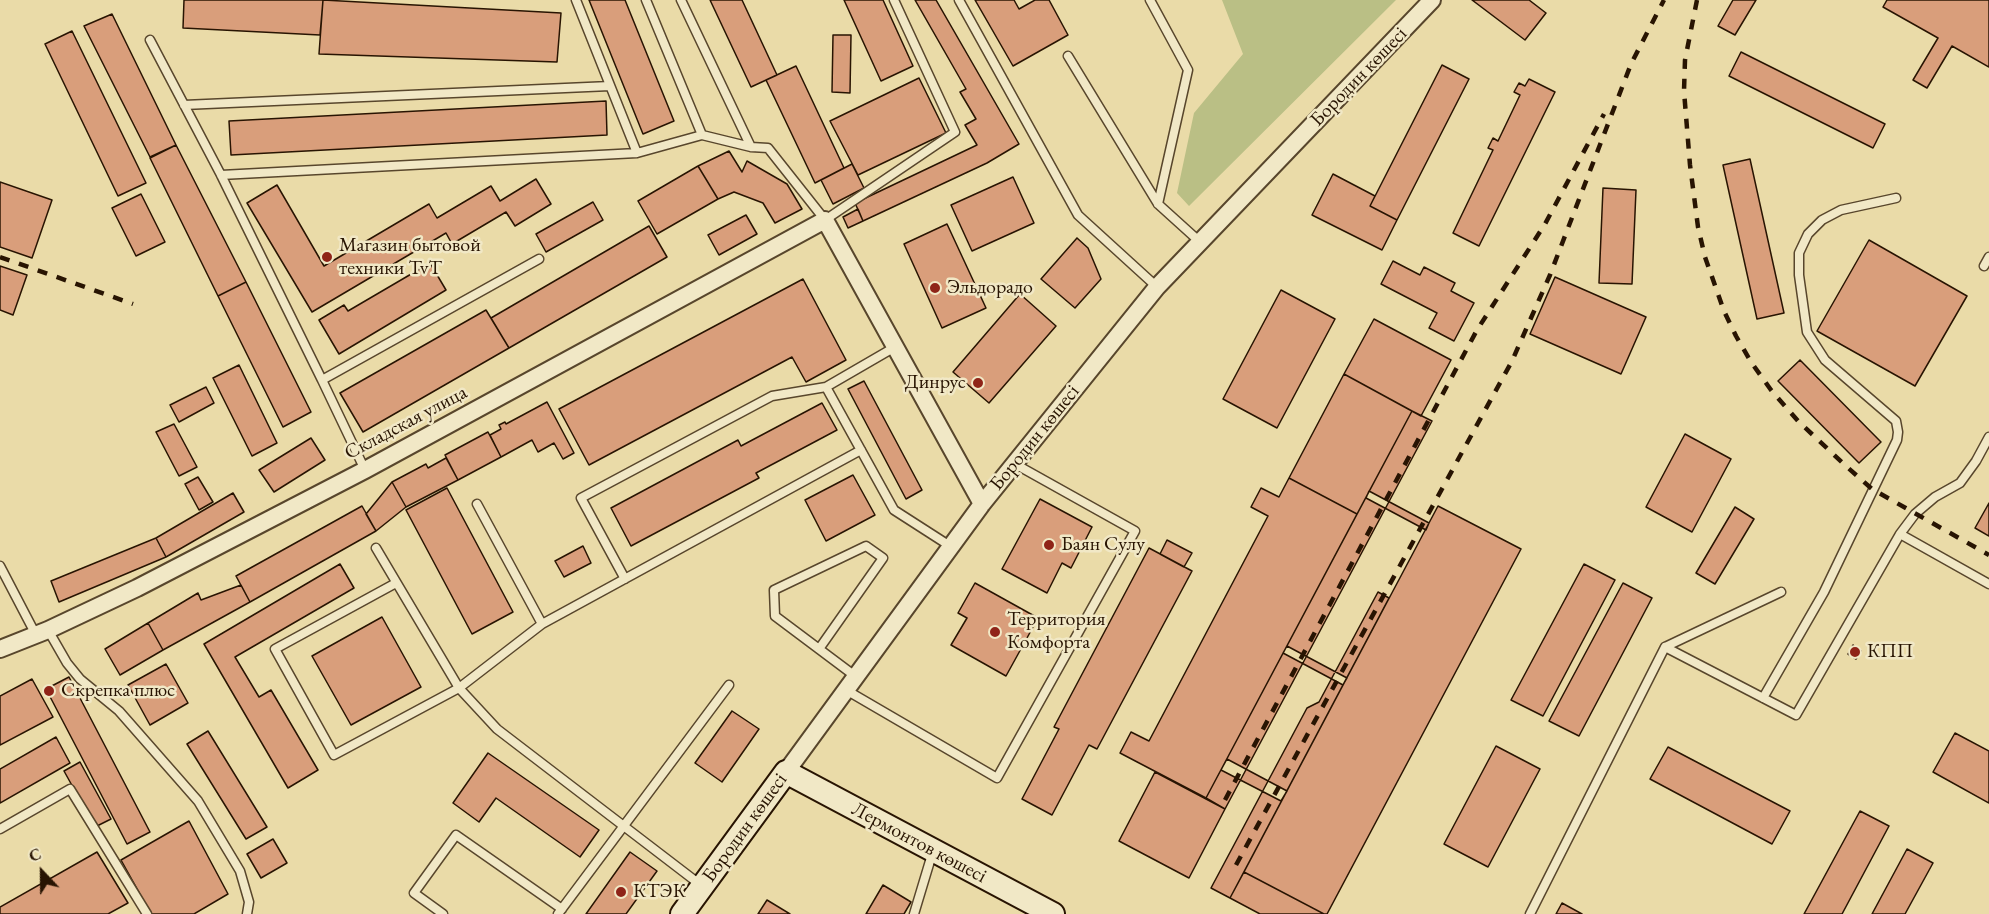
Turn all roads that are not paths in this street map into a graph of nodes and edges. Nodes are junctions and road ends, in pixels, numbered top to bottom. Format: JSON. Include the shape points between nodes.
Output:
{"nodes":[{"id":1,"x":576,"y":0,"type":"edge"},
{"id":2,"x":646,"y":0,"type":"edge"},
{"id":3,"x":681,"y":0,"type":"edge"},
{"id":4,"x":894,"y":0,"type":"edge"},
{"id":5,"x":959,"y":0,"type":"edge"},
{"id":6,"x":1150,"y":0,"type":"edge"},
{"id":7,"x":1432,"y":0,"type":"edge"},
{"id":8,"x":150,"y":40,"type":"dead end"},
{"id":9,"x":1068,"y":56,"type":"dead end"},
{"id":10,"x":610,"y":86,"type":"junction"},
{"id":11,"x":184,"y":105,"type":"junction"},
{"id":12,"x":702,"y":135,"type":"junction"},
{"id":13,"x":751,"y":147,"type":"junction"},
{"id":14,"x":637,"y":153,"type":"junction"},
{"id":15,"x":221,"y":175,"type":"junction"},
{"id":16,"x":1896,"y":198,"type":"dead end"},
{"id":17,"x":1158,"y":204,"type":"junction"},
{"id":18,"x":825,"y":220,"type":"junction"},
{"id":19,"x":1200,"y":242,"type":"junction"},
{"id":20,"x":1989,"y":257,"type":"edge"},
{"id":21,"x":539,"y":259,"type":"dead end"},
{"id":22,"x":1984,"y":266,"type":"dead end"},
{"id":23,"x":1157,"y":287,"type":"junction"},
{"id":24,"x":895,"y":347,"type":"junction"},
{"id":25,"x":322,"y":380,"type":"junction"},
{"id":26,"x":826,"y":387,"type":"junction"},
{"id":27,"x":1989,"y":437,"type":"edge"},
{"id":28,"x":861,"y":450,"type":"junction"},
{"id":29,"x":1015,"y":464,"type":"junction"},
{"id":30,"x":365,"y":470,"type":"junction"},
{"id":31,"x":477,"y":504,"type":"dead end"},
{"id":32,"x":982,"y":504,"type":"junction"},
{"id":33,"x":1900,"y":534,"type":"junction"},
{"id":34,"x":950,"y":546,"type":"junction"},
{"id":35,"x":376,"y":548,"type":"dead end"},
{"id":36,"x":0,"y":566,"type":"edge"},
{"id":37,"x":625,"y":579,"type":"junction"},
{"id":38,"x":396,"y":583,"type":"junction"},
{"id":39,"x":1989,"y":584,"type":"edge"},
{"id":40,"x":1781,"y":592,"type":"dead end"},
{"id":41,"x":542,"y":624,"type":"junction"},
{"id":42,"x":42,"y":633,"type":"junction"},
{"id":43,"x":1665,"y":647,"type":"junction"},
{"id":44,"x":0,"y":649,"type":"edge"},
{"id":45,"x":819,"y":649,"type":"junction"},
{"id":46,"x":851,"y":683,"type":"junction"},
{"id":47,"x":729,"y":685,"type":"dead end"},
{"id":48,"x":459,"y":688,"type":"junction"},
{"id":49,"x":1763,"y":698,"type":"junction"},
{"id":50,"x":786,"y":772,"type":"junction"},
{"id":51,"x":624,"y":826,"type":"junction"},
{"id":52,"x":0,"y":829,"type":"edge"},
{"id":53,"x":933,"y":850,"type":"junction"},
{"id":54,"x":702,"y":886,"type":"junction"},
{"id":55,"x":560,"y":912,"type":"edge"},
{"id":56,"x":147,"y":914,"type":"edge"},
{"id":57,"x":247,"y":914,"type":"edge"},
{"id":58,"x":443,"y":914,"type":"edge"},
{"id":59,"x":682,"y":914,"type":"edge"},
{"id":60,"x":914,"y":914,"type":"edge"},
{"id":61,"x":1053,"y":914,"type":"edge"},
{"id":62,"x":1530,"y":914,"type":"edge"}],
"edges":[{"from":1,"to":10,"type":"lane"},
{"from":2,"to":12,"type":"lane"},
{"from":3,"to":13,"type":"lane"},
{"from":4,"to":18,"type":"lane","via":[[955,132]]},
{"from":5,"to":23,"type":"lane","via":[[1078,215]]},
{"from":6,"to":17,"type":"lane","via":[[1188,70]]},
{"from":7,"to":19,"type":"street","name":"Бородин көшесі"},
{"from":8,"to":11,"type":"lane"},
{"from":9,"to":17,"type":"lane"},
{"from":10,"to":11,"type":"lane"},
{"from":10,"to":14,"type":"lane"},
{"from":11,"to":15,"type":"lane"},
{"from":12,"to":13,"type":"lane"},
{"from":12,"to":14,"type":"lane"},
{"from":13,"to":18,"type":"lane","via":[[768,148]]},
{"from":14,"to":15,"type":"lane"},
{"from":15,"to":25,"type":"lane"},
{"from":16,"to":49,"type":"lane","via":[[1841,210],[1822,220],[1808,234],[1799,253],[1807,332],[1825,360],[1896,421],[1898,432],[1824,592]]},
{"from":17,"to":19,"type":"lane"},
{"from":18,"to":24,"type":"street"},
{"from":18,"to":30,"type":"street","name":"Складская улица"},
{"from":19,"to":23,"type":"street","name":"Бородин көшесі"},
{"from":20,"to":22,"type":"lane"},
{"from":21,"to":25,"type":"lane"},
{"from":23,"to":29,"type":"street","name":"Бородин көшесі"},
{"from":24,"to":26,"type":"lane"},
{"from":24,"to":32,"type":"street"},
{"from":25,"to":30,"type":"lane"},
{"from":26,"to":28,"type":"lane"},
{"from":26,"to":37,"type":"lane","via":[[772,396],[581,498]]},
{"from":27,"to":33,"type":"lane","via":[[1960,483],[1915,514]]},
{"from":28,"to":34,"type":"lane","via":[[894,510]]},
{"from":28,"to":37,"type":"lane"},
{"from":29,"to":32,"type":"street","name":"Бородин көшесі"},
{"from":29,"to":46,"type":"lane","via":[[1136,531],[997,778]]},
{"from":30,"to":42,"type":"street","name":"Складская улица"},
{"from":31,"to":41,"type":"lane"},
{"from":32,"to":34,"type":"street","name":"Бородин көшесі"},
{"from":33,"to":39,"type":"lane"},
{"from":33,"to":49,"type":"lane","via":[[1796,715]]},
{"from":34,"to":46,"type":"street","name":"Бородин көшесі"},
{"from":35,"to":38,"type":"lane"},
{"from":36,"to":42,"type":"lane"},
{"from":37,"to":41,"type":"lane"},
{"from":38,"to":48,"type":"lane"},
{"from":38,"to":48,"type":"lane","via":[[275,649],[334,755]]},
{"from":40,"to":43,"type":"lane"},
{"from":41,"to":48,"type":"lane"},
{"from":42,"to":44,"type":"street","name":"Складская улица"},
{"from":42,"to":57,"type":"lane","via":[[80,679],[119,711],[198,801],[240,871],[249,902]]},
{"from":43,"to":49,"type":"lane"},
{"from":43,"to":62,"type":"lane"},
{"from":45,"to":45,"type":"lane","via":[[775,616],[774,590],[866,546],[883,558]]},
{"from":45,"to":46,"type":"lane"},
{"from":46,"to":50,"type":"street","name":"Бородин көшесі"},
{"from":47,"to":51,"type":"lane"},
{"from":48,"to":51,"type":"lane","via":[[497,729]]},
{"from":50,"to":53,"type":"street","name":"Лермонтов көшесі"},
{"from":50,"to":54,"type":"street","name":"Бородин көшесі"},
{"from":51,"to":54,"type":"lane"},
{"from":51,"to":55,"type":"lane"},
{"from":52,"to":56,"type":"lane","via":[[70,789]]},
{"from":53,"to":60,"type":"lane"},
{"from":53,"to":61,"type":"street","name":"Лермонтов көшесі"},
{"from":54,"to":59,"type":"street","name":"Бородин көшесі"},
{"from":55,"to":58,"type":"lane","via":[[456,835],[414,893]]}]}
